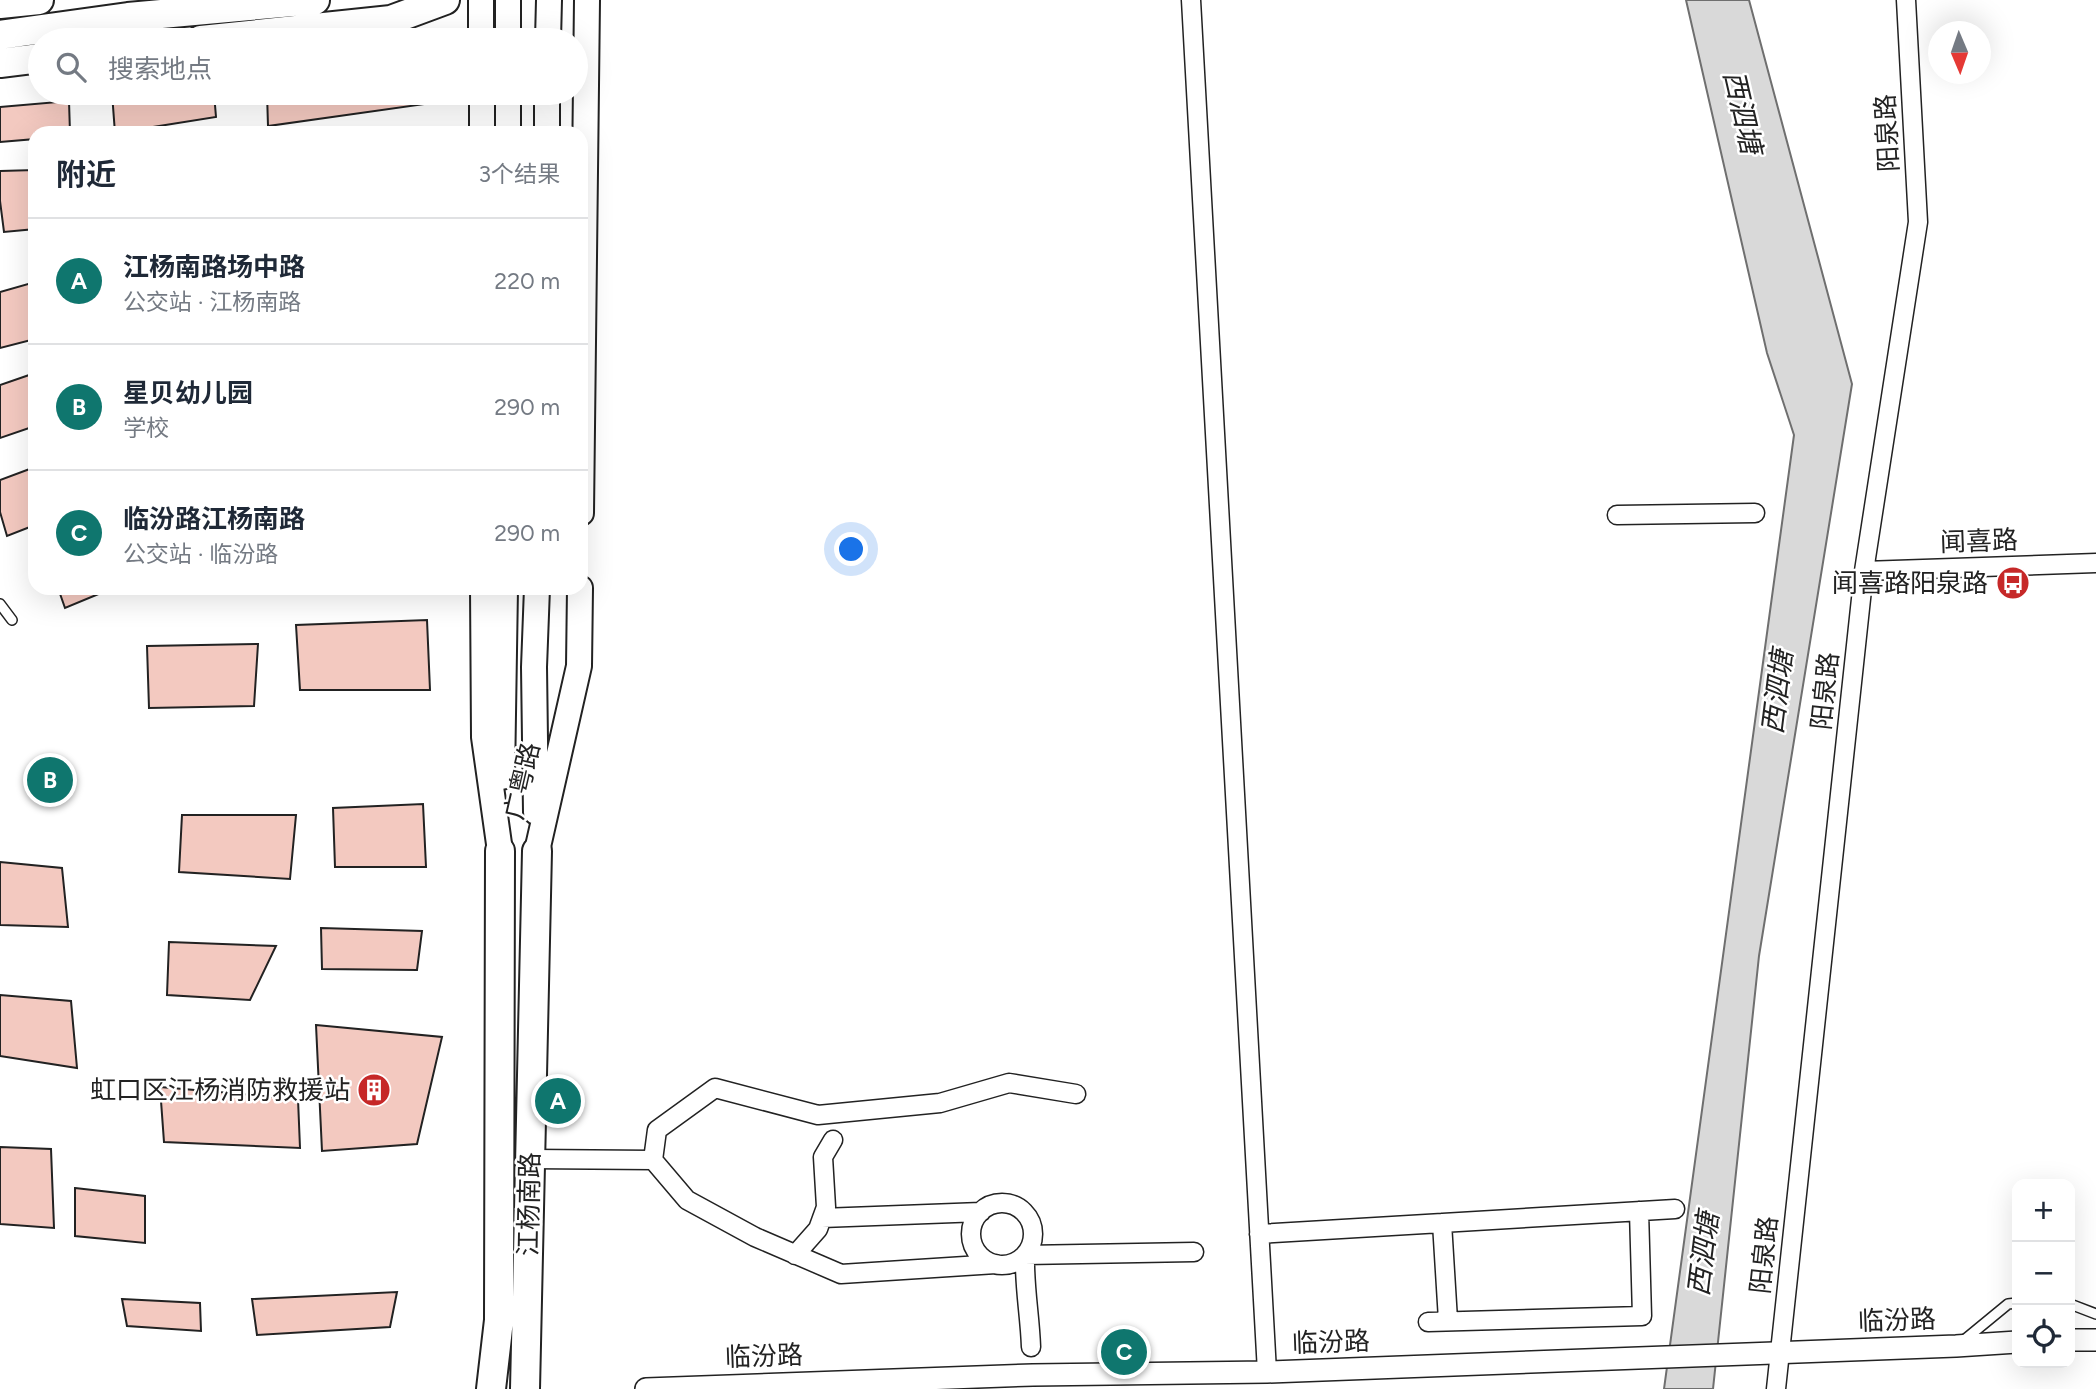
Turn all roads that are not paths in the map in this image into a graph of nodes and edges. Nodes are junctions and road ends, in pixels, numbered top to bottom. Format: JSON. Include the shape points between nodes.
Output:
{"nodes":[{"id":1,"x":39,"y":0,"type":"edge"},
{"id":2,"x":315,"y":0,"type":"edge"},
{"id":3,"x":445,"y":0,"type":"edge"},
{"id":4,"x":481,"y":0,"type":"edge"},
{"id":5,"x":508,"y":0,"type":"edge"},
{"id":6,"x":549,"y":0,"type":"edge"},
{"id":7,"x":587,"y":0,"type":"edge"},
{"id":8,"x":1191,"y":0,"type":"edge"},
{"id":9,"x":1906,"y":0,"type":"edge"},
{"id":10,"x":0,"y":4,"type":"edge"},
{"id":11,"x":50,"y":28,"type":"edge"},
{"id":12,"x":315,"y":28,"type":"edge"},
{"id":13,"x":481,"y":28,"type":"edge"},
{"id":14,"x":508,"y":28,"type":"edge"},
{"id":15,"x":548,"y":28,"type":"edge"},
{"id":16,"x":587,"y":28,"type":"edge"},
{"id":17,"x":28,"y":31,"type":"edge"},
{"id":18,"x":0,"y":35,"type":"edge"},
{"id":19,"x":28,"y":60,"type":"edge"},
{"id":20,"x":0,"y":63,"type":"edge"},
{"id":21,"x":482,"y":105,"type":"edge"},
{"id":22,"x":508,"y":105,"type":"edge"},
{"id":23,"x":547,"y":105,"type":"edge"},
{"id":24,"x":586,"y":105,"type":"edge"},
{"id":25,"x":482,"y":126,"type":"edge"},
{"id":26,"x":508,"y":126,"type":"edge"},
{"id":27,"x":547,"y":126,"type":"edge"},
{"id":28,"x":586,"y":126,"type":"edge"},
{"id":29,"x":1755,"y":513,"type":"dead end"},
{"id":30,"x":1617,"y":515,"type":"dead end"},
{"id":31,"x":2096,"y":563,"type":"edge"},
{"id":32,"x":1864,"y":571,"type":"junction"},
{"id":33,"x":484,"y":595,"type":"edge"},
{"id":34,"x":505,"y":595,"type":"edge"},
{"id":35,"x":537,"y":595,"type":"edge"},
{"id":36,"x":580,"y":595,"type":"edge"},
{"id":37,"x":0,"y":604,"type":"edge"},
{"id":38,"x":12,"y":620,"type":"dead end"},
{"id":39,"x":500,"y":851,"type":"junction"},
{"id":40,"x":537,"y":851,"type":"junction"},
{"id":41,"x":1076,"y":1094,"type":"dead end"},
{"id":42,"x":833,"y":1140,"type":"dead end"},
{"id":43,"x":531,"y":1159,"type":"junction"},
{"id":44,"x":653,"y":1160,"type":"junction"},
{"id":45,"x":1675,"y":1209,"type":"dead end"},
{"id":46,"x":1639,"y":1211,"type":"junction"},
{"id":47,"x":981,"y":1212,"type":"junction"},
{"id":48,"x":822,"y":1218,"type":"junction"},
{"id":49,"x":1442,"y":1223,"type":"junction"},
{"id":50,"x":1259,"y":1234,"type":"junction"},
{"id":51,"x":1194,"y":1252,"type":"dead end"},
{"id":52,"x":795,"y":1255,"type":"junction"},
{"id":53,"x":1025,"y":1255,"type":"junction"},
{"id":54,"x":996,"y":1264,"type":"junction"},
{"id":55,"x":2012,"y":1304,"type":"edge"},
{"id":56,"x":2073,"y":1305,"type":"edge"},
{"id":57,"x":2096,"y":1314,"type":"edge"},
{"id":58,"x":1448,"y":1321,"type":"junction"},
{"id":59,"x":1428,"y":1322,"type":"dead end"},
{"id":60,"x":2075,"y":1340,"type":"edge"},
{"id":61,"x":2096,"y":1340,"type":"edge"},
{"id":62,"x":2012,"y":1342,"type":"edge"},
{"id":63,"x":1956,"y":1346,"type":"junction"},
{"id":64,"x":1031,"y":1347,"type":"dead end"},
{"id":65,"x":1771,"y":1353,"type":"junction"},
{"id":66,"x":1267,"y":1372,"type":"junction"},
{"id":67,"x":491,"y":1389,"type":"edge"},
{"id":68,"x":526,"y":1389,"type":"edge"},
{"id":69,"x":646,"y":1389,"type":"edge"},
{"id":70,"x":1776,"y":1389,"type":"edge"}],
"edges":[{"from":1,"to":10,"type":"main road"},
{"from":2,"to":11,"type":"main road"},
{"from":3,"to":12,"type":"main road","via":[[391,20]]},
{"from":4,"to":13,"type":"main road"},
{"from":5,"to":14,"type":"main road"},
{"from":6,"to":15,"type":"main road"},
{"from":7,"to":16,"type":"main road"},
{"from":8,"to":50,"type":"street"},
{"from":9,"to":32,"type":"street","name":"阳泉路","via":[[1918,222]]},
{"from":17,"to":18,"type":"main road"},
{"from":19,"to":20,"type":"main road"},
{"from":21,"to":25,"type":"main road"},
{"from":22,"to":26,"type":"main road"},
{"from":23,"to":27,"type":"main road"},
{"from":24,"to":28,"type":"main road"},
{"from":29,"to":30,"type":"street"},
{"from":31,"to":32,"type":"street","name":"闻喜路"},
{"from":32,"to":65,"type":"street","name":"阳泉路"},
{"from":33,"to":39,"type":"main road","name":"广粤路","via":[[484,737]]},
{"from":34,"to":39,"type":"main road","name":"广粤路"},
{"from":35,"to":40,"type":"main road","name":"广粤路"},
{"from":36,"to":40,"type":"main road","name":"广粤路","via":[[579,666]]},
{"from":37,"to":38,"type":"lane"},
{"from":39,"to":67,"type":"main road","name":"江杨南路","via":[[499,1320]]},
{"from":40,"to":43,"type":"main road","name":"江杨南路"},
{"from":41,"to":44,"type":"street","via":[[1009,1083],[940,1103],[818,1115],[715,1088],[657,1130]]},
{"from":42,"to":48,"type":"street","via":[[823,1157],[826,1207]]},
{"from":43,"to":44,"type":"street"},
{"from":43,"to":68,"type":"main road","name":"江杨南路"},
{"from":44,"to":52,"type":"street","via":[[687,1200]]},
{"from":45,"to":46,"type":"street"},
{"from":46,"to":49,"type":"street"},
{"from":46,"to":58,"type":"street","via":[[1642,1316]]},
{"from":47,"to":48,"type":"street"},
{"from":47,"to":53,"type":"street","via":[[997,1203],[1024,1211],[1034,1237]]},
{"from":47,"to":54,"type":"street","via":[[973,1223],[973,1244],[986,1260]]},
{"from":48,"to":52,"type":"street"},
{"from":49,"to":50,"type":"street"},
{"from":49,"to":58,"type":"street"},
{"from":50,"to":66,"type":"street"},
{"from":51,"to":53,"type":"street"},
{"from":52,"to":54,"type":"street","via":[[841,1274]]},
{"from":53,"to":54,"type":"street","via":[[1017,1262]]},
{"from":53,"to":64,"type":"street"},
{"from":55,"to":63,"type":"lane"},
{"from":56,"to":57,"type":"lane"},
{"from":58,"to":59,"type":"street"},
{"from":60,"to":61,"type":"street"},
{"from":62,"to":63,"type":"street","name":"临汾路"},
{"from":63,"to":65,"type":"street","name":"临汾路"},
{"from":65,"to":66,"type":"street","name":"临汾路"},
{"from":65,"to":70,"type":"street","name":"阳泉路"},
{"from":66,"to":69,"type":"street","name":"临汾路"}]}
